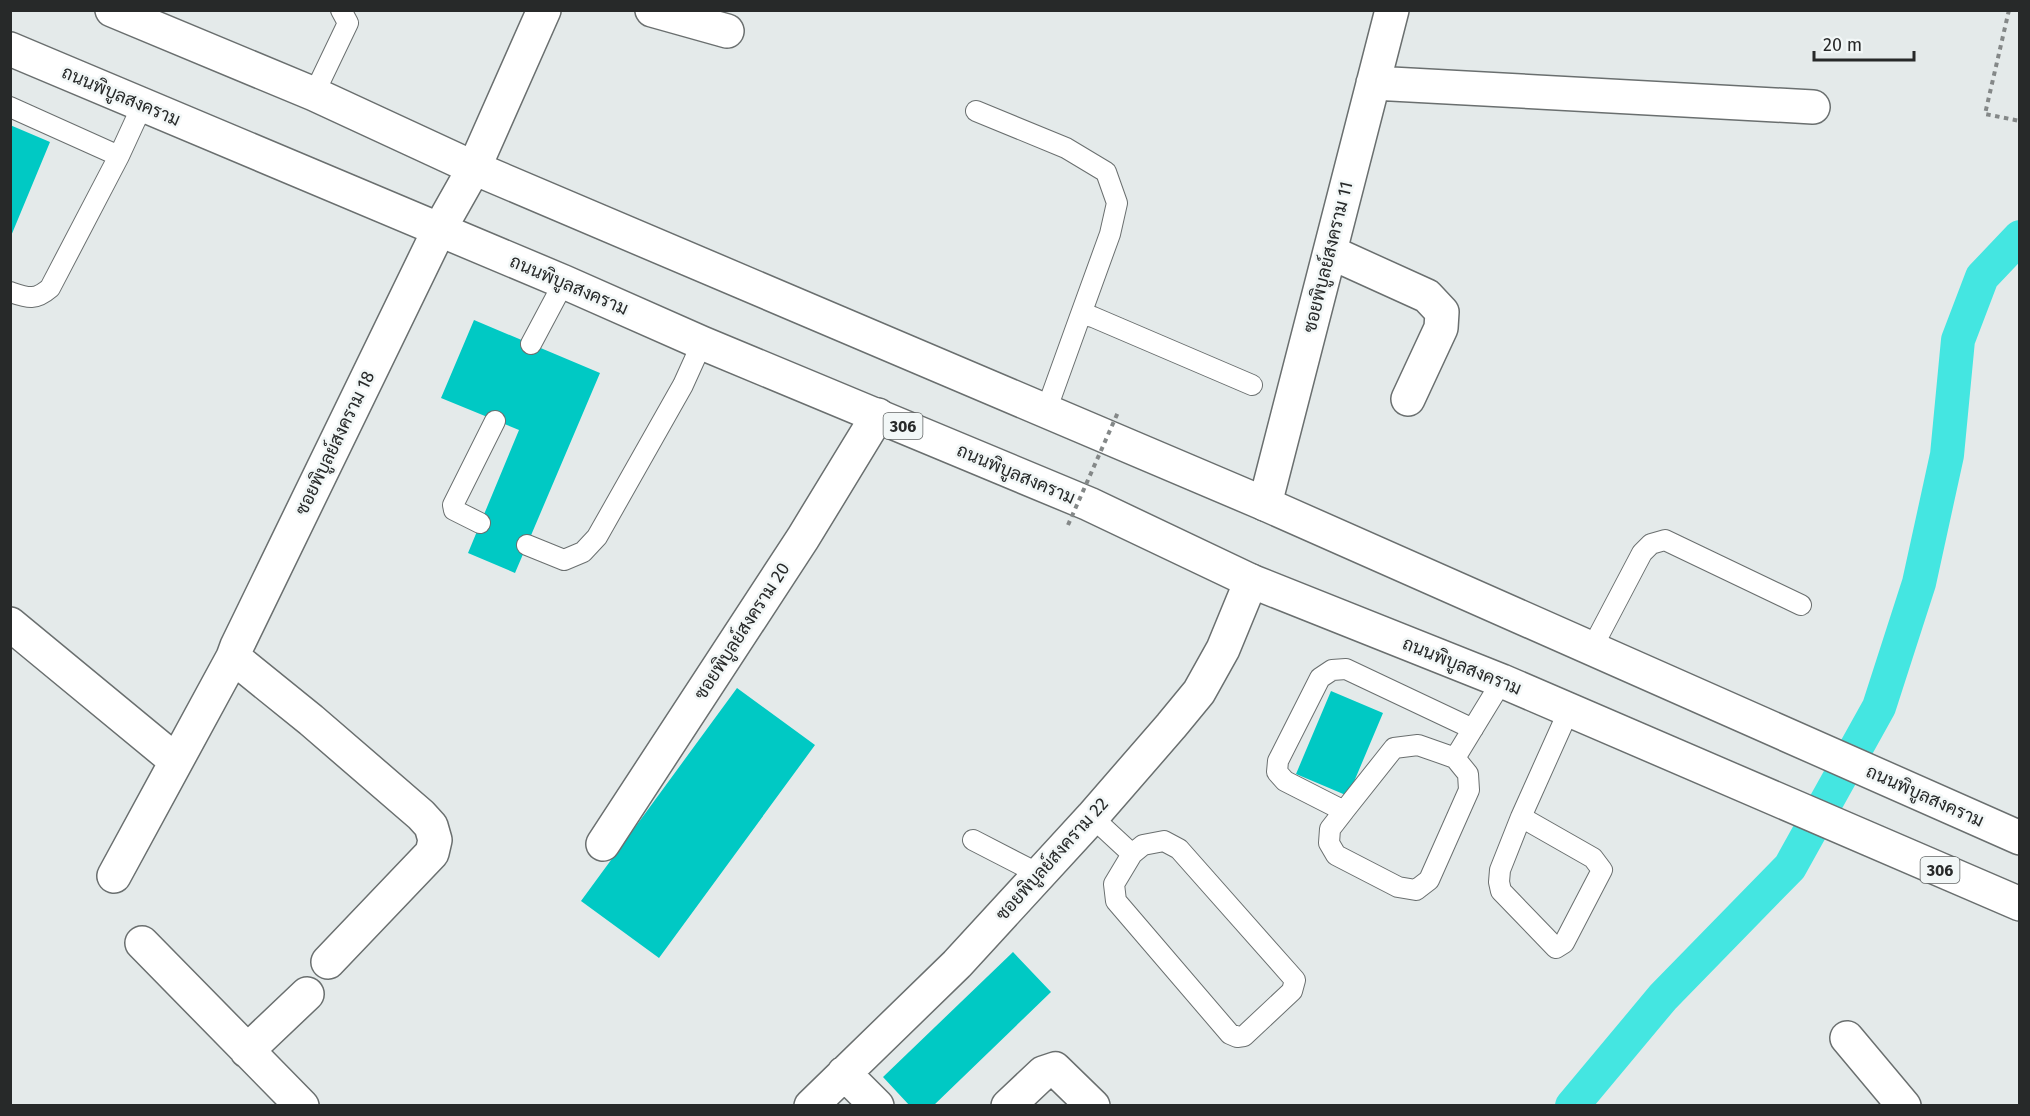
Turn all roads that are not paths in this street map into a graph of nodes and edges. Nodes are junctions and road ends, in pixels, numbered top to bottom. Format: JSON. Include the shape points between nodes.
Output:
{"nodes":[{"id":1,"x":112,"y":10,"type":"edge"},
{"id":2,"x":341,"y":10,"type":"edge"},
{"id":3,"x":544,"y":10,"type":"edge"},
{"id":4,"x":652,"y":10,"type":"edge"},
{"id":5,"x":1392,"y":10,"type":"edge"},
{"id":6,"x":727,"y":31,"type":"dead end"},
{"id":7,"x":10,"y":49,"type":"edge"},
{"id":8,"x":1372,"y":83,"type":"junction"},
{"id":9,"x":314,"y":94,"type":"junction"},
{"id":10,"x":142,"y":106,"type":"junction"},
{"id":11,"x":10,"y":107,"type":"edge"},
{"id":12,"x":1814,"y":107,"type":"dead end"},
{"id":13,"x":976,"y":111,"type":"dead end"},
{"id":14,"x":119,"y":156,"type":"junction"},
{"id":15,"x":474,"y":168,"type":"junction"},
{"id":16,"x":439,"y":230,"type":"junction"},
{"id":17,"x":1330,"y":252,"type":"junction"},
{"id":18,"x":564,"y":282,"type":"junction"},
{"id":19,"x":10,"y":292,"type":"edge"},
{"id":20,"x":1081,"y":314,"type":"junction"},
{"id":21,"x":702,"y":343,"type":"junction"},
{"id":22,"x":531,"y":344,"type":"dead end"},
{"id":23,"x":1251,"y":385,"type":"dead end"},
{"id":24,"x":1408,"y":399,"type":"dead end"},
{"id":25,"x":1046,"y":411,"type":"junction"},
{"id":26,"x":878,"y":415,"type":"junction"},
{"id":27,"x":495,"y":421,"type":"dead end"},
{"id":28,"x":1265,"y":504,"type":"junction"},
{"id":29,"x":480,"y":523,"type":"dead end"},
{"id":30,"x":527,"y":545,"type":"dead end"},
{"id":31,"x":1251,"y":581,"type":"junction"},
{"id":32,"x":1801,"y":605,"type":"dead end"},
{"id":33,"x":10,"y":624,"type":"edge"},
{"id":34,"x":1592,"y":648,"type":"junction"},
{"id":35,"x":233,"y":657,"type":"junction"},
{"id":36,"x":1502,"y":681,"type":"junction"},
{"id":37,"x":1569,"y":710,"type":"junction"},
{"id":38,"x":1473,"y":729,"type":"junction"},
{"id":39,"x":1455,"y":758,"type":"junction"},
{"id":40,"x":176,"y":761,"type":"junction"},
{"id":41,"x":1344,"y":811,"type":"junction"},
{"id":42,"x":1092,"y":817,"type":"junction"},
{"id":43,"x":1521,"y":817,"type":"junction"},
{"id":44,"x":2019,"y":838,"type":"edge"},
{"id":45,"x":973,"y":840,"type":"dead end"},
{"id":46,"x":603,"y":844,"type":"dead end"},
{"id":47,"x":1132,"y":854,"type":"junction"},
{"id":48,"x":1039,"y":874,"type":"junction"},
{"id":49,"x":114,"y":876,"type":"dead end"},
{"id":50,"x":2019,"y":904,"type":"edge"},
{"id":51,"x":141,"y":943,"type":"dead end"},
{"id":52,"x":328,"y":962,"type":"dead end"},
{"id":53,"x":307,"y":994,"type":"dead end"},
{"id":54,"x":1847,"y":1038,"type":"dead end"},
{"id":55,"x":247,"y":1051,"type":"junction"},
{"id":56,"x":844,"y":1073,"type":"junction"},
{"id":57,"x":302,"y":1106,"type":"edge"},
{"id":58,"x":811,"y":1106,"type":"edge"},
{"id":59,"x":877,"y":1106,"type":"edge"},
{"id":60,"x":1008,"y":1106,"type":"edge"},
{"id":61,"x":1093,"y":1106,"type":"edge"},
{"id":62,"x":1904,"y":1106,"type":"edge"}],
"edges":[{"from":1,"to":9,"type":"street","name":"ถนนพิบูลสงคราม"},
{"from":2,"to":9,"type":"lane","via":[[348,23]]},
{"from":3,"to":15,"type":"street","name":"ซอยพิบูลย์สงคราม 18"},
{"from":4,"to":6,"type":"street"},
{"from":5,"to":8,"type":"street","name":"ซอยพิบูลย์สงคราม 11"},
{"from":7,"to":10,"type":"street","name":"ถนนพิบูลสงคราม","number":"306"},
{"from":8,"to":12,"type":"street"},
{"from":8,"to":17,"type":"street","name":"ซอยพิบูลย์สงคราม 11"},
{"from":9,"to":15,"type":"street","name":"ถนนพิบูลสงคราม"},
{"from":10,"to":14,"type":"lane"},
{"from":10,"to":16,"type":"street","name":"ถนนพิบูลสงคราม","number":"306"},
{"from":11,"to":14,"type":"lane"},
{"from":13,"to":20,"type":"lane","via":[[1066,148],[1106,172],[1117,203]]},
{"from":14,"to":19,"type":"lane","via":[[50,288],[39,297]]},
{"from":15,"to":16,"type":"street","name":"ซอยพิบูลย์สงคราม 18"},
{"from":15,"to":25,"type":"street","name":"ถนนพิบูลสงคราม"},
{"from":16,"to":18,"type":"street","name":"ถนนพิบูลสงคราม","number":"306"},
{"from":16,"to":35,"type":"street","name":"ซอยพิบูลย์สงคราม 18"},
{"from":17,"to":24,"type":"street","via":[[1427,296],[1442,312],[1441,328]]},
{"from":17,"to":28,"type":"street","name":"ซอยพิบูลย์สงคราม 11"},
{"from":18,"to":21,"type":"street","name":"ถนนพิบูลสงคราม","number":"306"},
{"from":18,"to":22,"type":"lane"},
{"from":20,"to":23,"type":"lane"},
{"from":20,"to":25,"type":"lane"},
{"from":21,"to":26,"type":"street","name":"ถนนพิบูลสงคราม","number":"306"},
{"from":21,"to":30,"type":"lane","via":[[683,385],[597,537],[583,552],[564,560]]},
{"from":25,"to":28,"type":"street","name":"ถนนพิบูลสงคราม"},
{"from":26,"to":31,"type":"street","name":"ถนนพิบูลสงคราม","number":"306","via":[[1119,517]]},
{"from":26,"to":46,"type":"street","name":"ซอยพิบูลย์สงคราม 20"},
{"from":27,"to":29,"type":"lane","via":[[453,505],[454,510]]},
{"from":28,"to":34,"type":"street","name":"ถนนพิบูลสงคราม"},
{"from":31,"to":36,"type":"street","name":"ถนนพิบูลสงคราม","number":"306"},
{"from":31,"to":42,"type":"street","name":"ซอยพิบูลย์สงคราม 22","via":[[1223,649],[1199,692]]},
{"from":32,"to":34,"type":"lane","via":[[1665,540],[1651,544],[1642,553]]},
{"from":33,"to":40,"type":"street"},
{"from":34,"to":44,"type":"street","name":"ถนนพิบูลสงคราม"},
{"from":35,"to":40,"type":"street","name":"ซอยพิบูลย์สงคราม 18"},
{"from":35,"to":52,"type":"street","via":[[354,756],[431,826],[435,840],[432,853]]},
{"from":36,"to":37,"type":"street","name":"ถนนพิบูลสงคราม","number":"306"},
{"from":36,"to":38,"type":"lane"},
{"from":37,"to":43,"type":"lane"},
{"from":37,"to":50,"type":"street","name":"ถนนพิบูลสงคราม","number":"306"},
{"from":38,"to":39,"type":"lane"},
{"from":38,"to":41,"type":"lane","via":[[1346,669],[1332,670],[1320,678],[1278,761],[1277,772],[1285,781]]},
{"from":39,"to":41,"type":"lane","via":[[1418,745],[1394,748]]},
{"from":39,"to":41,"type":"lane","via":[[1468,774],[1469,790],[1429,880],[1416,890],[1398,887],[1336,855],[1329,843],[1330,829]]},
{"from":40,"to":49,"type":"street","name":"ซอยพิบูลย์สงคราม 18"},
{"from":42,"to":47,"type":"lane"},
{"from":42,"to":48,"type":"street","name":"ซอยพิบูลย์สงคราม 22"},
{"from":43,"to":43,"type":"lane","via":[[1500,870],[1500,891],[1556,948],[1564,943],[1602,870],[1593,858]]},
{"from":45,"to":48,"type":"lane"},
{"from":47,"to":47,"type":"lane","via":[[1114,884],[1116,901],[1230,1034],[1244,1036],[1292,991],[1295,980],[1179,849],[1164,841],[1143,845]]},
{"from":48,"to":56,"type":"street","name":"ซอยพิบูลย์สงคราม 22","via":[[957,963]]},
{"from":51,"to":55,"type":"street"},
{"from":53,"to":55,"type":"street"},
{"from":54,"to":62,"type":"street"},
{"from":55,"to":57,"type":"street"},
{"from":56,"to":58,"type":"street","name":"ซอยพิบูลย์สงคราม 22"},
{"from":56,"to":59,"type":"street"},
{"from":60,"to":61,"type":"street","via":[[1043,1073],[1055,1069]]}]}
